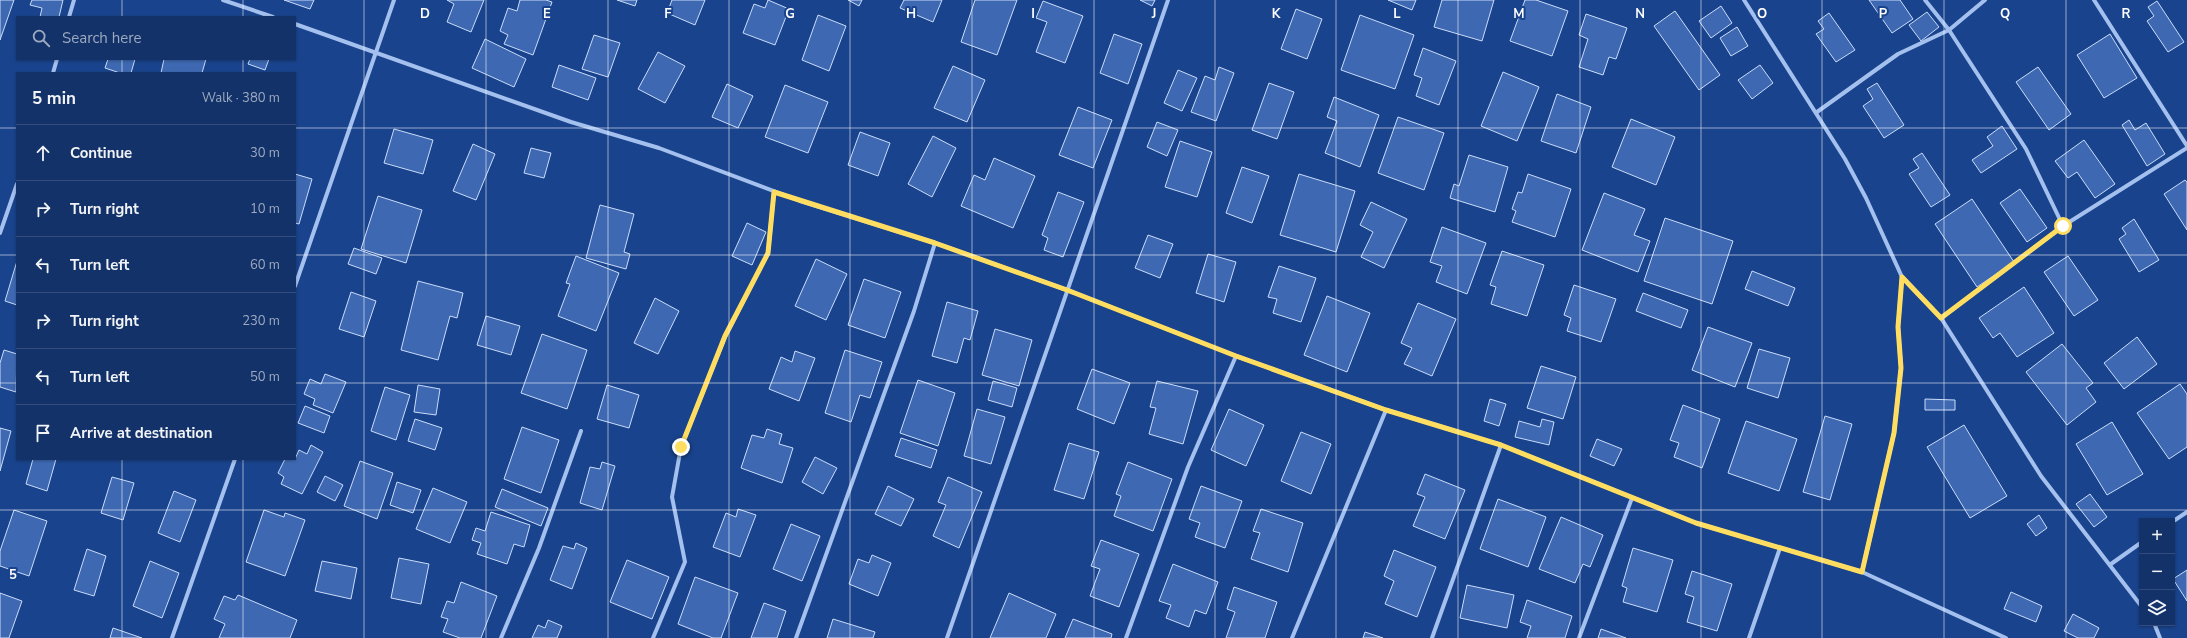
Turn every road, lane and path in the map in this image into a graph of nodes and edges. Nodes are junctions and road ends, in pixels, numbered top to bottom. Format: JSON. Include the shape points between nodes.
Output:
{"nodes":[{"id":1,"x":74,"y":0,"type":"edge"},
{"id":2,"x":223,"y":0,"type":"edge"},
{"id":3,"x":394,"y":0,"type":"edge"},
{"id":4,"x":1168,"y":0,"type":"edge"},
{"id":5,"x":1744,"y":0,"type":"edge"},
{"id":6,"x":1925,"y":0,"type":"edge"},
{"id":7,"x":1984,"y":0,"type":"edge"},
{"id":8,"x":2094,"y":0,"type":"edge"},
{"id":9,"x":69,"y":16,"type":"edge"},
{"id":10,"x":270,"y":16,"type":"edge"},
{"id":11,"x":296,"y":24,"type":"edge"},
{"id":12,"x":1949,"y":30,"type":"junction"},
{"id":13,"x":377,"y":53,"type":"junction"},
{"id":14,"x":57,"y":60,"type":"edge"},
{"id":15,"x":54,"y":72,"type":"edge"},
{"id":16,"x":1817,"y":112,"type":"junction"},
{"id":17,"x":2187,"y":147,"type":"edge"},
{"id":18,"x":16,"y":187,"type":"edge"},
{"id":19,"x":774,"y":192,"type":"junction"},
{"id":20,"x":2063,"y":226,"type":"junction"},
{"id":21,"x":0,"y":233,"type":"edge"},
{"id":22,"x":935,"y":243,"type":"junction"},
{"id":23,"x":1902,"y":277,"type":"junction"},
{"id":24,"x":296,"y":283,"type":"edge"},
{"id":25,"x":1067,"y":290,"type":"junction"},
{"id":26,"x":1941,"y":318,"type":"junction"},
{"id":27,"x":1236,"y":356,"type":"junction"},
{"id":28,"x":1386,"y":410,"type":"junction"},
{"id":29,"x":581,"y":431,"type":"dead end"},
{"id":30,"x":1501,"y":445,"type":"junction"},
{"id":31,"x":235,"y":460,"type":"edge"},
{"id":32,"x":1632,"y":498,"type":"junction"},
{"id":33,"x":2187,"y":512,"type":"edge"},
{"id":34,"x":2175,"y":520,"type":"edge"},
{"id":35,"x":2139,"y":544,"type":"edge"},
{"id":36,"x":1780,"y":548,"type":"junction"},
{"id":37,"x":2110,"y":564,"type":"junction"},
{"id":38,"x":1862,"y":572,"type":"junction"},
{"id":39,"x":2139,"y":603,"type":"edge"},
{"id":40,"x":2155,"y":626,"type":"edge"},
{"id":41,"x":172,"y":638,"type":"edge"},
{"id":42,"x":501,"y":638,"type":"edge"},
{"id":43,"x":653,"y":638,"type":"edge"},
{"id":44,"x":796,"y":638,"type":"edge"},
{"id":45,"x":947,"y":638,"type":"edge"},
{"id":46,"x":1126,"y":638,"type":"edge"},
{"id":47,"x":1292,"y":638,"type":"edge"},
{"id":48,"x":1432,"y":638,"type":"edge"},
{"id":49,"x":1579,"y":638,"type":"edge"},
{"id":50,"x":1749,"y":638,"type":"edge"},
{"id":51,"x":2006,"y":638,"type":"edge"},
{"id":52,"x":2160,"y":638,"type":"edge"}],
"edges":[{"from":1,"to":9,"type":"street"},
{"from":2,"to":10,"type":"street"},
{"from":3,"to":13,"type":"street"},
{"from":4,"to":25,"type":"street"},
{"from":5,"to":16,"type":"street"},
{"from":6,"to":12,"type":"street"},
{"from":7,"to":12,"type":"street"},
{"from":8,"to":17,"type":"street"},
{"from":11,"to":13,"type":"street"},
{"from":12,"to":16,"type":"street","via":[[1898,54]]},
{"from":12,"to":20,"type":"street","via":[[2026,149]]},
{"from":13,"to":19,"type":"street","via":[[571,122],[659,148]]},
{"from":13,"to":24,"type":"street"},
{"from":14,"to":15,"type":"street"},
{"from":16,"to":23,"type":"street","via":[[1866,198]]},
{"from":17,"to":20,"type":"street"},
{"from":18,"to":21,"type":"street"},
{"from":19,"to":22,"type":"street"},
{"from":19,"to":43,"type":"street","via":[[768,253],[725,336],[681,447],[672,497],[685,562]]},
{"from":20,"to":26,"type":"street"},
{"from":22,"to":25,"type":"street"},
{"from":22,"to":44,"type":"street","via":[[914,311]]},
{"from":23,"to":26,"type":"street"},
{"from":23,"to":38,"type":"street","via":[[1898,327],[1901,368],[1894,433]]},
{"from":25,"to":27,"type":"street"},
{"from":25,"to":45,"type":"street"},
{"from":26,"to":37,"type":"street","via":[[2041,476]]},
{"from":27,"to":28,"type":"street"},
{"from":27,"to":46,"type":"street","via":[[1188,466]]},
{"from":28,"to":30,"type":"street"},
{"from":28,"to":47,"type":"street"},
{"from":29,"to":42,"type":"street","via":[[539,548]]},
{"from":30,"to":32,"type":"street"},
{"from":30,"to":48,"type":"street"},
{"from":31,"to":41,"type":"street"},
{"from":32,"to":36,"type":"street","via":[[1696,523]]},
{"from":32,"to":49,"type":"street"},
{"from":33,"to":34,"type":"street"},
{"from":35,"to":37,"type":"street"},
{"from":36,"to":38,"type":"street"},
{"from":36,"to":50,"type":"street"},
{"from":37,"to":39,"type":"street"},
{"from":38,"to":51,"type":"street"},
{"from":40,"to":52,"type":"street"}]}
